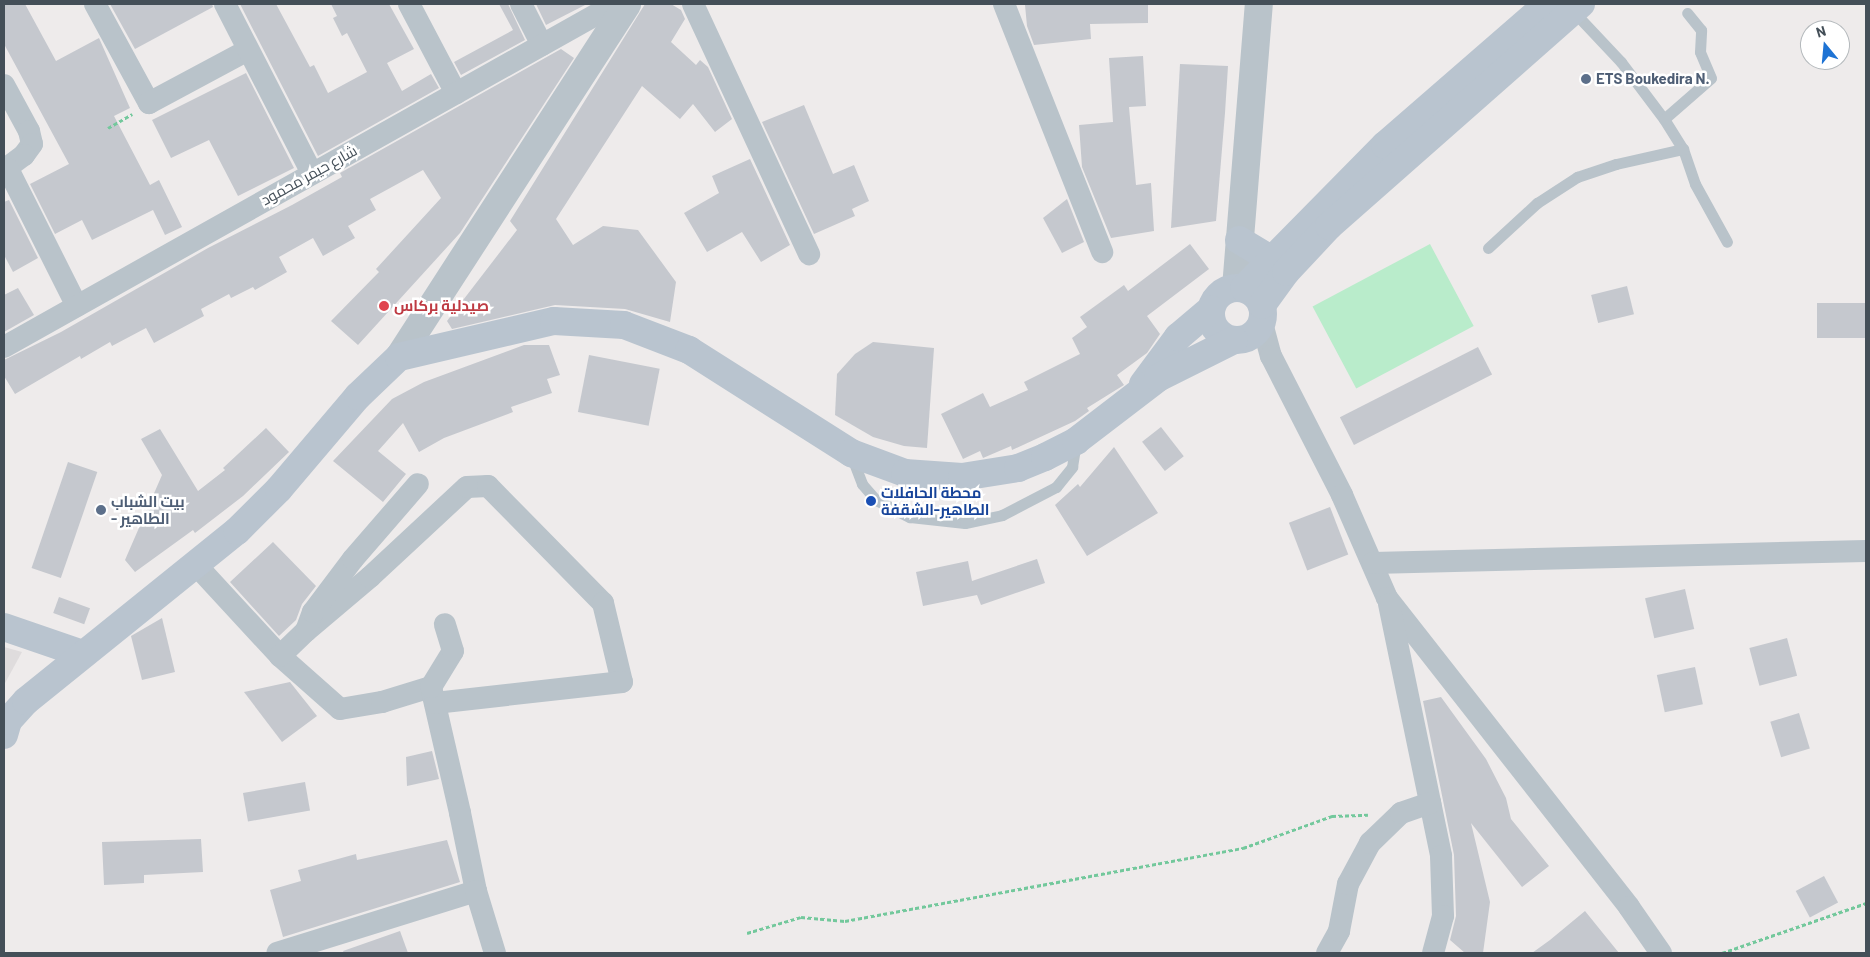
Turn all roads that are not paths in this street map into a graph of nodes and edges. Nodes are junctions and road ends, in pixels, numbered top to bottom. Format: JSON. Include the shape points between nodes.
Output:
{"nodes":[{"id":1,"x":95,"y":4,"type":"edge"},
{"id":2,"x":225,"y":4,"type":"edge"},
{"id":3,"x":409,"y":4,"type":"edge"},
{"id":4,"x":521,"y":4,"type":"edge"},
{"id":5,"x":615,"y":4,"type":"edge"},
{"id":6,"x":627,"y":4,"type":"edge"},
{"id":7,"x":693,"y":4,"type":"edge"},
{"id":8,"x":1004,"y":4,"type":"edge"},
{"id":9,"x":1259,"y":4,"type":"edge"},
{"id":10,"x":1547,"y":4,"type":"edge"},
{"id":11,"x":1577,"y":7,"type":"edge"},
{"id":12,"x":1687,"y":13,"type":"dead end"},
{"id":13,"x":542,"y":45,"type":"junction"},
{"id":14,"x":248,"y":50,"type":"junction"},
{"id":15,"x":4,"y":85,"type":"edge"},
{"id":16,"x":456,"y":93,"type":"junction"},
{"id":17,"x":1664,"y":118,"type":"junction"},
{"id":18,"x":1683,"y":149,"type":"junction"},
{"id":19,"x":6,"y":169,"type":"edge"},
{"id":20,"x":312,"y":173,"type":"junction"},
{"id":21,"x":1239,"y":240,"type":"junction"},
{"id":22,"x":1727,"y":242,"type":"dead end"},
{"id":23,"x":1488,"y":248,"type":"dead end"},
{"id":24,"x":1102,"y":252,"type":"dead end"},
{"id":25,"x":809,"y":254,"type":"dead end"},
{"id":26,"x":1271,"y":259,"type":"junction"},
{"id":27,"x":77,"y":306,"type":"junction"},
{"id":28,"x":1211,"y":309,"type":"junction"},
{"id":29,"x":1247,"y":314,"type":"junction"},
{"id":30,"x":4,"y":347,"type":"edge"},
{"id":31,"x":399,"y":357,"type":"junction"},
{"id":32,"x":1140,"y":390,"type":"junction"},
{"id":33,"x":1076,"y":441,"type":"junction"},
{"id":34,"x":851,"y":453,"type":"junction"},
{"id":35,"x":418,"y":484,"type":"dead end"},
{"id":36,"x":1866,"y":551,"type":"edge"},
{"id":37,"x":1373,"y":563,"type":"junction"},
{"id":38,"x":196,"y":566,"type":"junction"},
{"id":39,"x":1387,"y":598,"type":"junction"},
{"id":40,"x":445,"y":624,"type":"dead end"},
{"id":41,"x":4,"y":627,"type":"edge"},
{"id":42,"x":306,"y":630,"type":"junction"},
{"id":43,"x":83,"y":654,"type":"junction"},
{"id":44,"x":280,"y":656,"type":"junction"},
{"id":45,"x":433,"y":695,"type":"junction"},
{"id":46,"x":4,"y":736,"type":"edge"},
{"id":47,"x":1430,"y":803,"type":"junction"},
{"id":48,"x":476,"y":891,"type":"junction"},
{"id":49,"x":277,"y":953,"type":"edge"},
{"id":50,"x":495,"y":953,"type":"edge"},
{"id":51,"x":1327,"y":953,"type":"edge"},
{"id":52,"x":1432,"y":953,"type":"edge"},
{"id":53,"x":1662,"y":953,"type":"edge"}],
"edges":[{"from":1,"to":14,"type":"street","via":[[149,103]]},
{"from":2,"to":14,"type":"street"},
{"from":3,"to":16,"type":"street"},
{"from":4,"to":13,"type":"street"},
{"from":5,"to":13,"type":"street","name":"شارع حيمر محمود"},
{"from":6,"to":31,"type":"street"},
{"from":7,"to":25,"type":"street"},
{"from":8,"to":24,"type":"street"},
{"from":9,"to":21,"type":"street"},
{"from":10,"to":26,"type":"main road","via":[[1391,138]]},
{"from":11,"to":17,"type":"lane"},
{"from":11,"to":29,"type":"main road","via":[[1329,226]]},
{"from":12,"to":17,"type":"lane","via":[[1701,30],[1700,52],[1711,78]]},
{"from":13,"to":16,"type":"street","name":"شارع حيمر محمود"},
{"from":14,"to":20,"type":"street"},
{"from":15,"to":19,"type":"street","via":[[29,131],[32,144]]},
{"from":16,"to":20,"type":"street","name":"شارع حيمر محمود"},
{"from":17,"to":18,"type":"lane"},
{"from":18,"to":22,"type":"lane","via":[[1695,184]]},
{"from":18,"to":23,"type":"lane","via":[[1616,164],[1577,177],[1537,204]]},
{"from":19,"to":27,"type":"street"},
{"from":20,"to":27,"type":"street","name":"شارع حيمر محمود"},
{"from":21,"to":26,"type":"main road"},
{"from":21,"to":29,"type":"street"},
{"from":26,"to":29,"type":"main road"},
{"from":27,"to":30,"type":"street","name":"شارع حيمر محمود"},
{"from":28,"to":29,"type":"main road","via":[[1220,294]]},
{"from":28,"to":29,"type":"main road","via":[[1211,318],[1219,333]]},
{"from":28,"to":32,"type":"main road","via":[[1163,353]]},
{"from":29,"to":32,"type":"main road","via":[[1183,364]]},
{"from":29,"to":37,"type":"street"},
{"from":31,"to":34,"type":"main road","via":[[554,321],[624,325],[689,350]]},
{"from":31,"to":38,"type":"main road","via":[[358,396],[279,489]]},
{"from":32,"to":33,"type":"main road"},
{"from":33,"to":34,"type":"main road","via":[[1018,468],[962,477],[905,473]]},
{"from":33,"to":34,"type":"lane","via":[[1072,467],[1056,487],[1002,515],[965,523],[910,516],[876,500],[857,474]]},
{"from":35,"to":42,"type":"street","via":[[312,612]]},
{"from":36,"to":37,"type":"street"},
{"from":37,"to":39,"type":"street"},
{"from":38,"to":43,"type":"main road"},
{"from":38,"to":44,"type":"street"},
{"from":39,"to":47,"type":"street"},
{"from":39,"to":53,"type":"street"},
{"from":40,"to":45,"type":"street","via":[[453,651]]},
{"from":41,"to":43,"type":"main road"},
{"from":42,"to":44,"type":"street"},
{"from":42,"to":45,"type":"street","via":[[370,577],[467,487],[488,486],[603,603],[622,682]]},
{"from":43,"to":46,"type":"main road","via":[[26,701],[8,720]]},
{"from":44,"to":45,"type":"street","via":[[340,709]]},
{"from":45,"to":48,"type":"street"},
{"from":47,"to":51,"type":"street","via":[[1401,813],[1370,843],[1352,876],[1339,931]]},
{"from":47,"to":52,"type":"street","via":[[1441,856],[1444,916]]},
{"from":48,"to":49,"type":"street"},
{"from":48,"to":50,"type":"street"}]}
